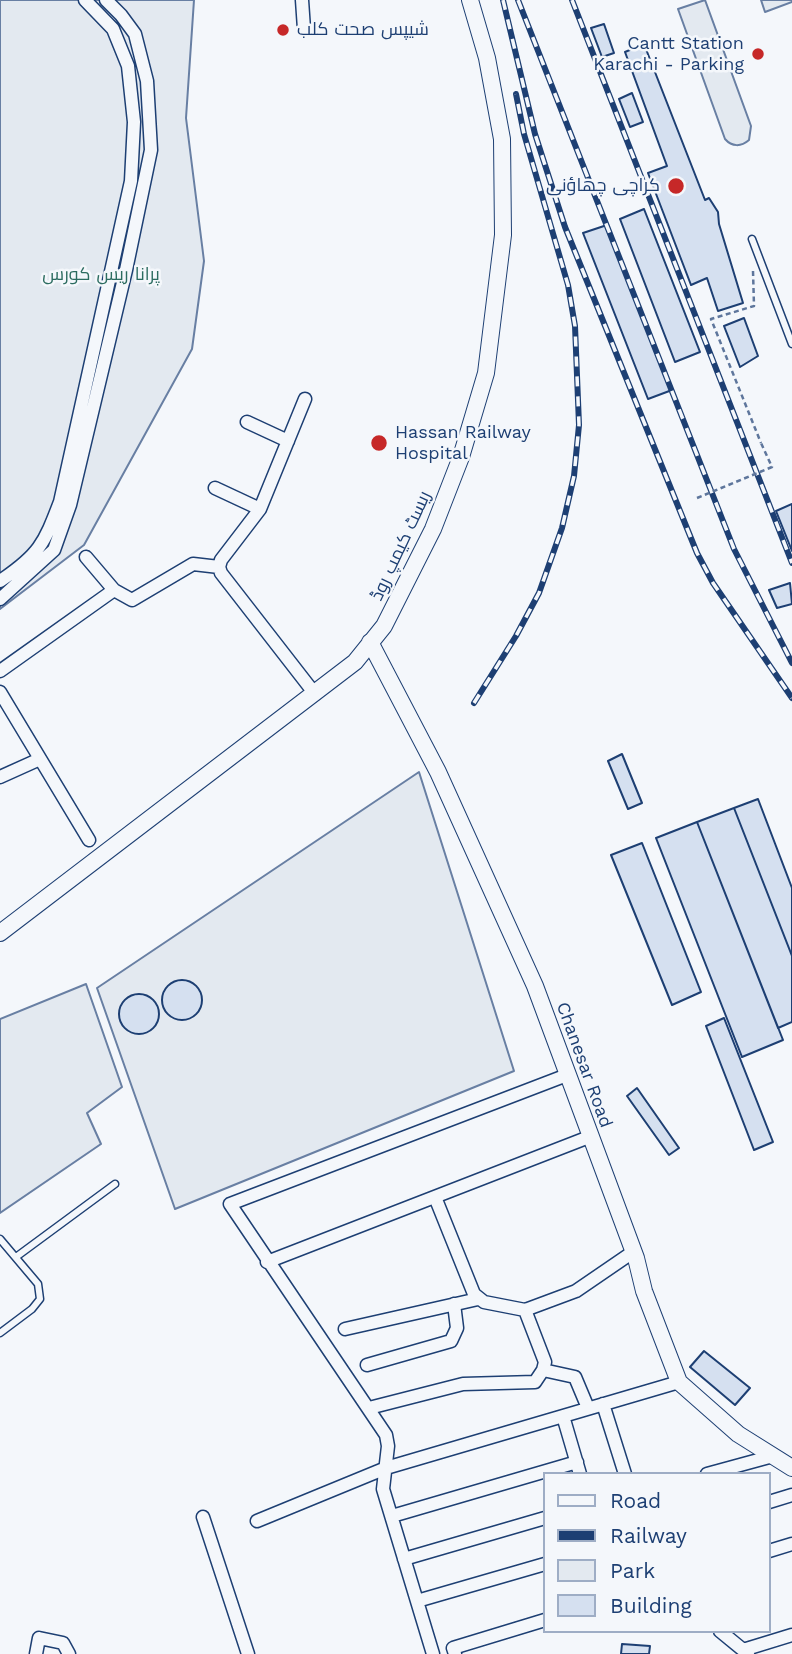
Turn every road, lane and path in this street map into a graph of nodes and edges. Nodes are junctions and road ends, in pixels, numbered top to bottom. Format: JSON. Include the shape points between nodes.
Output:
{"nodes":[{"id":1,"x":85,"y":0,"type":"edge"},
{"id":2,"x":106,"y":0,"type":"edge"},
{"id":3,"x":302,"y":0,"type":"edge"},
{"id":4,"x":470,"y":0,"type":"edge"},
{"id":5,"x":304,"y":29,"type":"dead end"},
{"id":6,"x":752,"y":239,"type":"dead end"},
{"id":7,"x":753,"y":266,"type":"dead end"},
{"id":8,"x":792,"y":344,"type":"edge"},
{"id":9,"x":306,"y":399,"type":"dead end"},
{"id":10,"x":247,"y":422,"type":"dead end"},
{"id":11,"x":288,"y":441,"type":"junction"},
{"id":12,"x":215,"y":488,"type":"dead end"},
{"id":13,"x":697,"y":498,"type":"dead end"},
{"id":14,"x":260,"y":509,"type":"junction"},
{"id":15,"x":86,"y":557,"type":"dead end"},
{"id":16,"x":219,"y":567,"type":"junction"},
{"id":17,"x":0,"y":581,"type":"edge"},
{"id":18,"x":114,"y":590,"type":"junction"},
{"id":19,"x":0,"y":599,"type":"edge"},
{"id":20,"x":370,"y":642,"type":"junction"},
{"id":21,"x":0,"y":671,"type":"edge"},
{"id":22,"x":0,"y":692,"type":"edge"},
{"id":23,"x":315,"y":694,"type":"junction"},
{"id":24,"x":40,"y":759,"type":"junction"},
{"id":25,"x":0,"y":777,"type":"edge"},
{"id":26,"x":89,"y":840,"type":"dead end"},
{"id":27,"x":0,"y":933,"type":"edge"},
{"id":28,"x":567,"y":1074,"type":"junction"},
{"id":29,"x":590,"y":1137,"type":"junction"},
{"id":30,"x":115,"y":1184,"type":"dead end"},
{"id":31,"x":435,"y":1197,"type":"junction"},
{"id":32,"x":0,"y":1239,"type":"edge"},
{"id":33,"x":633,"y":1252,"type":"junction"},
{"id":34,"x":16,"y":1257,"type":"junction"},
{"id":35,"x":267,"y":1262,"type":"junction"},
{"id":36,"x":478,"y":1299,"type":"junction"},
{"id":37,"x":454,"y":1304,"type":"junction"},
{"id":38,"x":525,"y":1311,"type":"junction"},
{"id":39,"x":345,"y":1329,"type":"dead end"},
{"id":40,"x":0,"y":1333,"type":"edge"},
{"id":41,"x":367,"y":1365,"type":"dead end"},
{"id":42,"x":544,"y":1370,"type":"junction"},
{"id":43,"x":679,"y":1382,"type":"junction"},
{"id":44,"x":603,"y":1404,"type":"junction"},
{"id":45,"x":369,"y":1408,"type":"junction"},
{"id":46,"x":588,"y":1408,"type":"junction"},
{"id":47,"x":563,"y":1416,"type":"junction"},
{"id":48,"x":773,"y":1456,"type":"junction"},
{"id":49,"x":386,"y":1468,"type":"junction"},
{"id":50,"x":578,"y":1468,"type":"edge"},
{"id":51,"x":792,"y":1468,"type":"edge"},
{"id":52,"x":624,"y":1472,"type":"edge"},
{"id":53,"x":713,"y":1472,"type":"edge"},
{"id":54,"x":544,"y":1477,"type":"edge"},
{"id":55,"x":792,"y":1495,"type":"edge"},
{"id":56,"x":771,"y":1501,"type":"edge"},
{"id":57,"x":392,"y":1516,"type":"junction"},
{"id":58,"x":203,"y":1517,"type":"dead end"},
{"id":59,"x":544,"y":1518,"type":"edge"},
{"id":60,"x":257,"y":1521,"type":"dead end"},
{"id":61,"x":792,"y":1544,"type":"edge"},
{"id":62,"x":771,"y":1550,"type":"edge"},
{"id":63,"x":404,"y":1559,"type":"junction"},
{"id":64,"x":544,"y":1564,"type":"edge"},
{"id":65,"x":417,"y":1601,"type":"junction"},
{"id":66,"x":544,"y":1619,"type":"edge"},
{"id":67,"x":722,"y":1633,"type":"edge"},
{"id":68,"x":792,"y":1634,"type":"edge"},
{"id":69,"x":746,"y":1652,"type":"edge"},
{"id":70,"x":36,"y":1654,"type":"edge"},
{"id":71,"x":69,"y":1654,"type":"edge"},
{"id":72,"x":248,"y":1654,"type":"edge"},
{"id":73,"x":433,"y":1654,"type":"edge"},
{"id":74,"x":455,"y":1654,"type":"edge"}],
"edges":[{"from":1,"to":17,"type":"street","via":[[113,29],[128,66],[134,122],[131,181],[60,502],[45,541],[24,565]]},
{"from":2,"to":19,"type":"street","via":[[135,34],[147,81],[151,150],[70,505],[54,550]]},
{"from":3,"to":5,"type":"street"},
{"from":4,"to":20,"type":"street","name":"ریسٹ کیمپ روڈ","via":[[487,58],[502,139],[503,235],[486,373],[433,529],[384,626]]},
{"from":6,"to":8,"type":"lane"},
{"from":7,"to":13,"type":"path","bridge":true,"via":[[754,306],[711,319],[772,467]]},
{"from":9,"to":11,"type":"street"},
{"from":10,"to":11,"type":"street"},
{"from":11,"to":14,"type":"street"},
{"from":12,"to":14,"type":"street"},
{"from":14,"to":16,"type":"street"},
{"from":15,"to":18,"type":"street"},
{"from":16,"to":18,"type":"street","via":[[192,564],[132,600]]},
{"from":16,"to":23,"type":"street"},
{"from":18,"to":21,"type":"street"},
{"from":20,"to":23,"type":"street","name":"ریسٹ کیمپ روڈ","via":[[355,662]]},
{"from":20,"to":28,"type":"street","name":"Chanesar Road","via":[[450,797],[535,986]]},
{"from":22,"to":24,"type":"street"},
{"from":23,"to":27,"type":"street","name":"ریسٹ کیمپ روڈ"},
{"from":24,"to":25,"type":"street"},
{"from":24,"to":26,"type":"street"},
{"from":28,"to":29,"type":"street","name":"Chanesar Road"},
{"from":28,"to":35,"type":"street","via":[[230,1204]]},
{"from":29,"to":31,"type":"street"},
{"from":29,"to":33,"type":"street","name":"Chanesar Road"},
{"from":30,"to":34,"type":"lane"},
{"from":31,"to":35,"type":"street"},
{"from":31,"to":36,"type":"street"},
{"from":32,"to":34,"type":"lane"},
{"from":33,"to":38,"type":"street","via":[[576,1291]]},
{"from":33,"to":43,"type":"street","name":"Chanesar Road"},
{"from":34,"to":40,"type":"lane","via":[[38,1284],[40,1299]]},
{"from":35,"to":45,"type":"street"},
{"from":36,"to":37,"type":"street"},
{"from":36,"to":38,"type":"street"},
{"from":37,"to":39,"type":"street"},
{"from":37,"to":41,"type":"street","via":[[457,1328],[451,1341]]},
{"from":38,"to":42,"type":"street","via":[[543,1355]]},
{"from":42,"to":45,"type":"street","via":[[535,1382],[463,1384]]},
{"from":42,"to":46,"type":"street","via":[[575,1377]]},
{"from":43,"to":44,"type":"street"},
{"from":43,"to":48,"type":"street","name":"Chanesar Road","via":[[738,1434]]},
{"from":44,"to":46,"type":"street"},
{"from":44,"to":52,"type":"street"},
{"from":45,"to":49,"type":"street","via":[[386,1435]]},
{"from":46,"to":47,"type":"street"},
{"from":47,"to":49,"type":"street"},
{"from":47,"to":50,"type":"street"},
{"from":48,"to":51,"type":"street","name":"Chanesar Road"},
{"from":48,"to":53,"type":"street"},
{"from":49,"to":57,"type":"street","via":[[383,1489]]},
{"from":49,"to":60,"type":"street"},
{"from":54,"to":57,"type":"street"},
{"from":55,"to":56,"type":"street"},
{"from":57,"to":63,"type":"street"},
{"from":58,"to":72,"type":"street"},
{"from":59,"to":63,"type":"street"},
{"from":61,"to":62,"type":"street"},
{"from":63,"to":65,"type":"street"},
{"from":64,"to":65,"type":"street"},
{"from":65,"to":73,"type":"street"},
{"from":66,"to":74,"type":"street","via":[[453,1648]]},
{"from":67,"to":69,"type":"street"},
{"from":68,"to":69,"type":"street"},
{"from":70,"to":71,"type":"street","via":[[39,1638],[63,1643]]}]}
